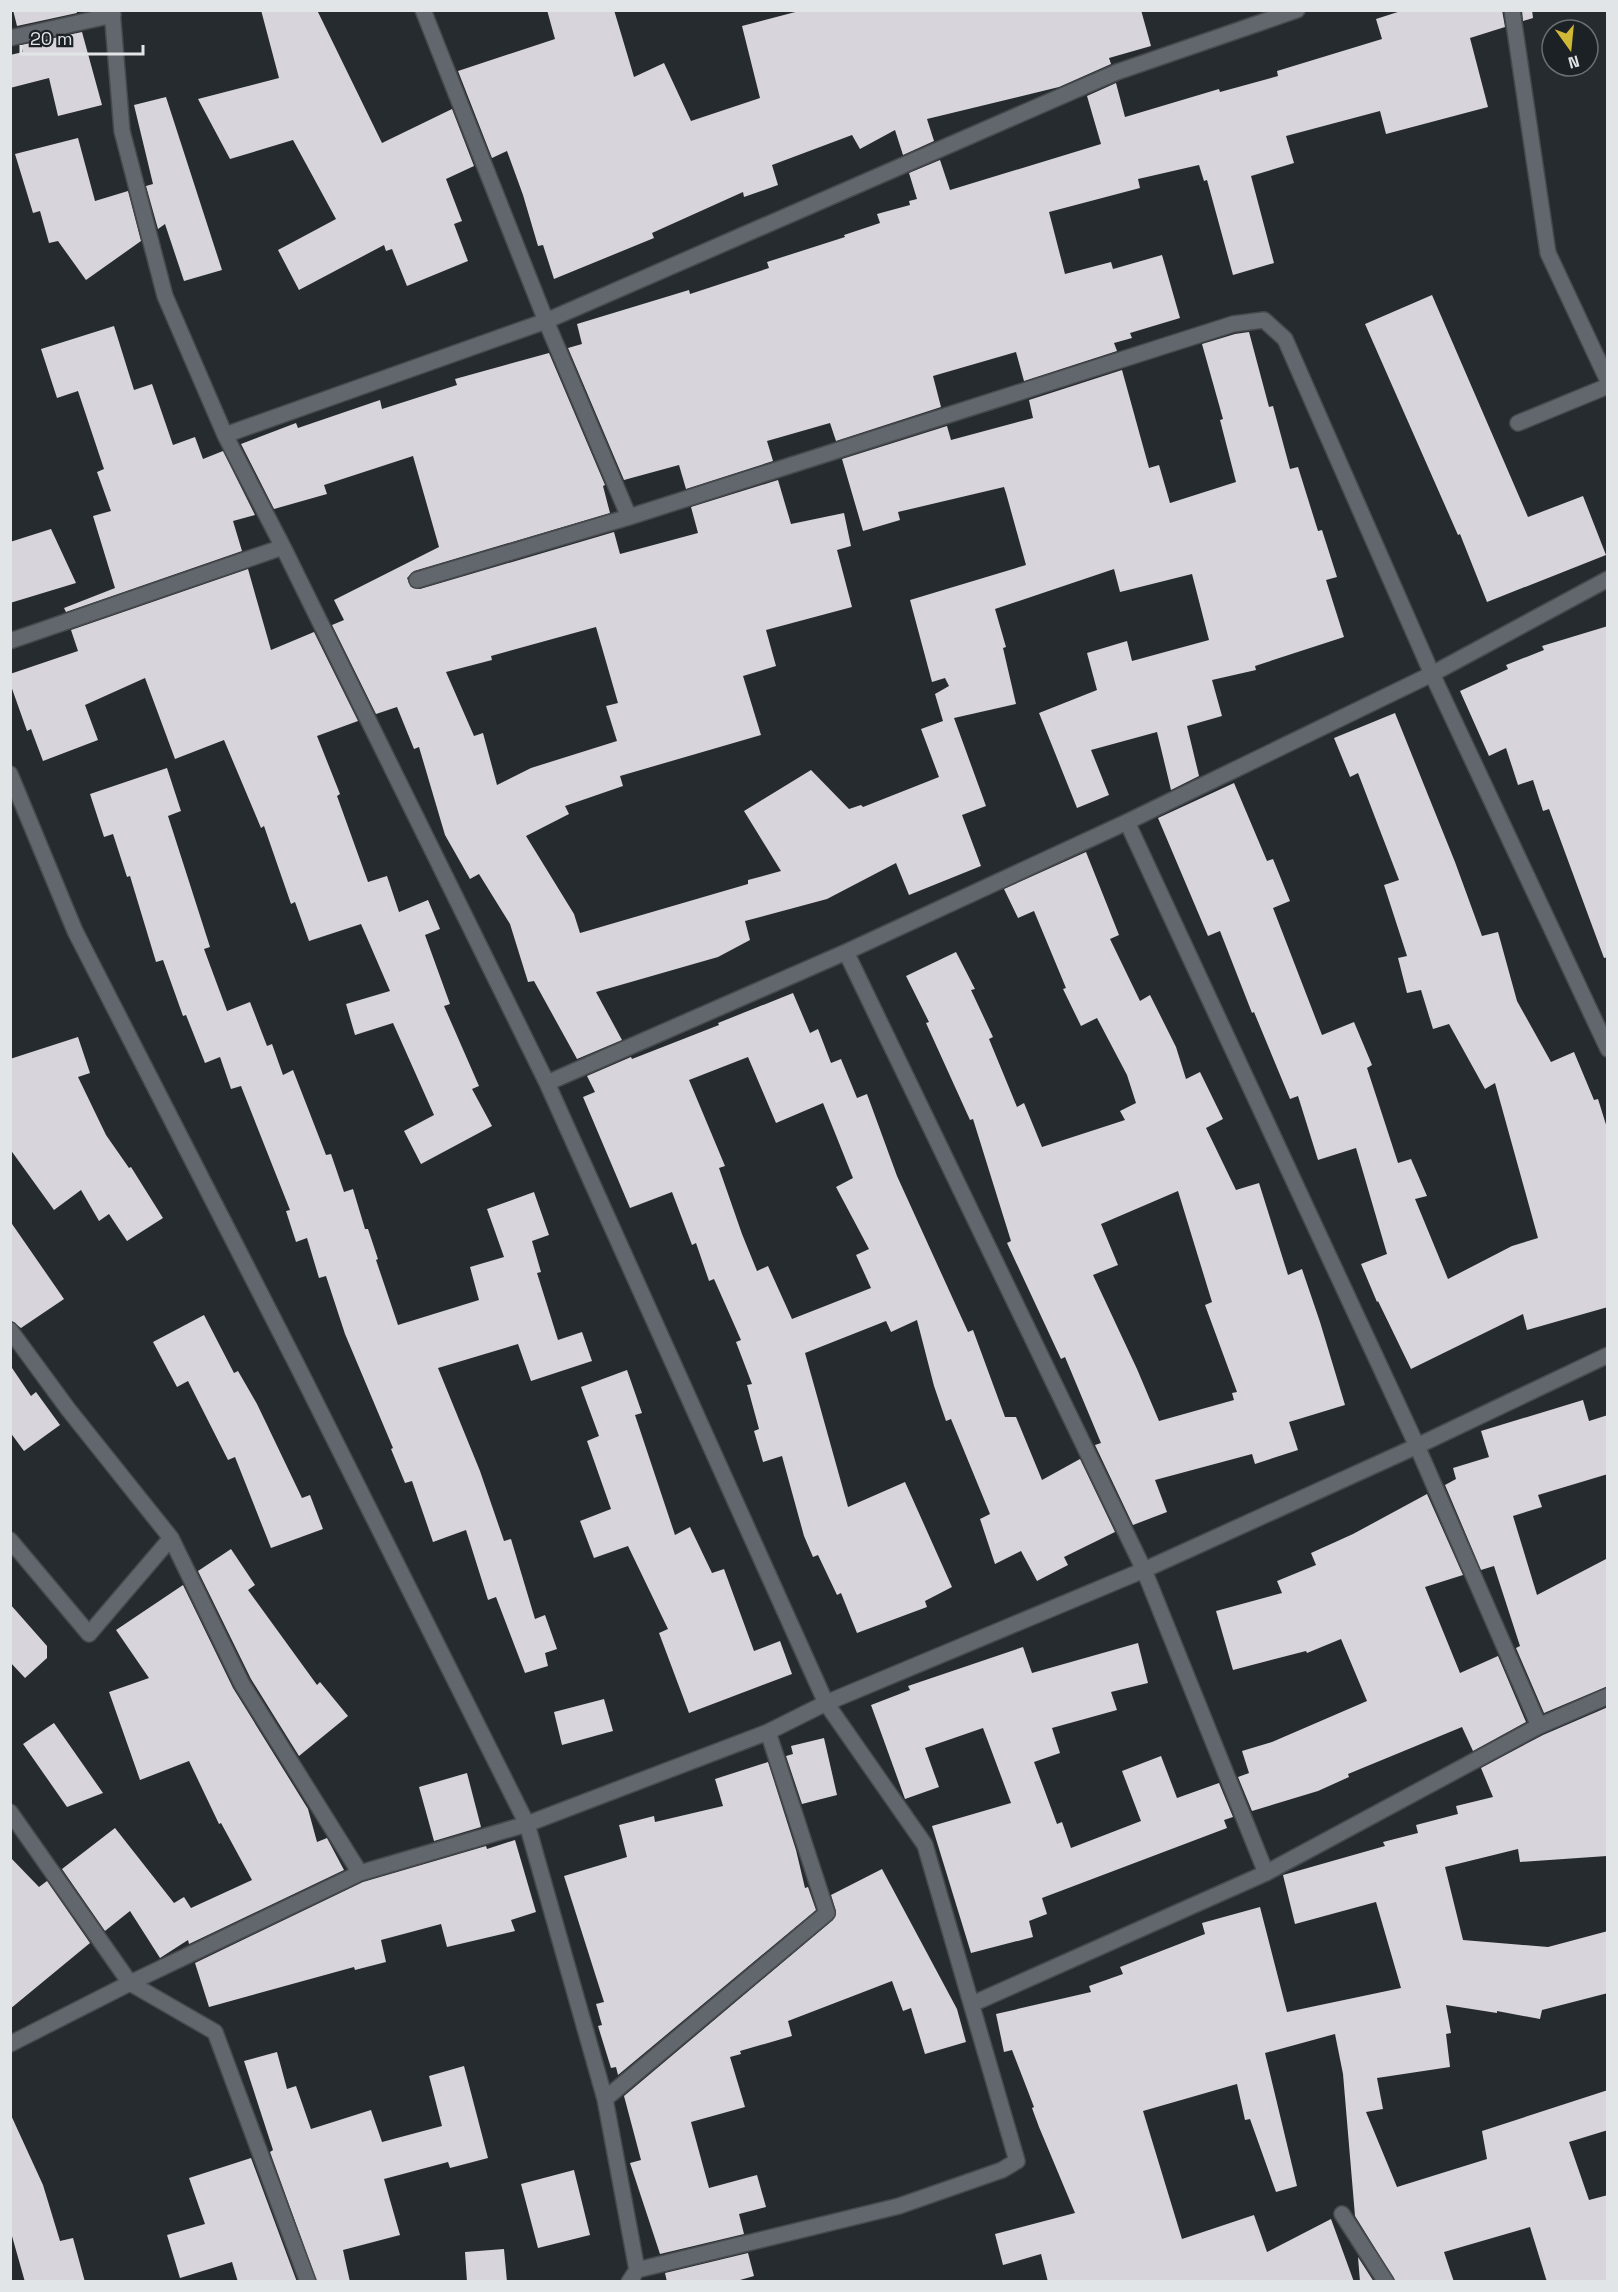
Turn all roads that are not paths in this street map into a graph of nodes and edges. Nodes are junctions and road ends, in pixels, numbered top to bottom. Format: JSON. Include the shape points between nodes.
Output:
{"nodes":[{"id":1,"x":423,"y":10,"type":"edge"},
{"id":2,"x":1297,"y":10,"type":"edge"},
{"id":3,"x":1512,"y":10,"type":"edge"},
{"id":4,"x":113,"y":13,"type":"edge"},
{"id":5,"x":10,"y":38,"type":"edge"},
{"id":6,"x":546,"y":321,"type":"junction"},
{"id":7,"x":1608,"y":381,"type":"edge"},
{"id":8,"x":1608,"y":386,"type":"edge"},
{"id":9,"x":1518,"y":423,"type":"dead end"},
{"id":10,"x":225,"y":435,"type":"junction"},
{"id":11,"x":629,"y":517,"type":"junction"},
{"id":12,"x":283,"y":547,"type":"junction"},
{"id":13,"x":1608,"y":579,"type":"edge"},
{"id":14,"x":417,"y":580,"type":"dead end"},
{"id":15,"x":10,"y":641,"type":"edge"},
{"id":16,"x":1432,"y":674,"type":"junction"},
{"id":17,"x":10,"y":774,"type":"edge"},
{"id":18,"x":1127,"y":822,"type":"junction"},
{"id":19,"x":846,"y":952,"type":"junction"},
{"id":20,"x":1608,"y":1049,"type":"edge"},
{"id":21,"x":547,"y":1083,"type":"junction"},
{"id":22,"x":10,"y":1330,"type":"edge"},
{"id":23,"x":1608,"y":1355,"type":"edge"},
{"id":24,"x":1417,"y":1446,"type":"junction"},
{"id":25,"x":171,"y":1538,"type":"junction"},
{"id":26,"x":10,"y":1540,"type":"edge"},
{"id":27,"x":1144,"y":1570,"type":"junction"},
{"id":28,"x":1608,"y":1696,"type":"edge"},
{"id":29,"x":826,"y":1703,"type":"junction"},
{"id":30,"x":1539,"y":1726,"type":"junction"},
{"id":31,"x":768,"y":1731,"type":"junction"},
{"id":32,"x":10,"y":1812,"type":"edge"},
{"id":33,"x":527,"y":1824,"type":"junction"},
{"id":34,"x":360,"y":1873,"type":"junction"},
{"id":35,"x":1266,"y":1873,"type":"junction"},
{"id":36,"x":130,"y":1983,"type":"junction"},
{"id":37,"x":972,"y":2004,"type":"junction"},
{"id":38,"x":10,"y":2044,"type":"edge"},
{"id":39,"x":605,"y":2099,"type":"junction"},
{"id":40,"x":1342,"y":2214,"type":"dead end"},
{"id":41,"x":633,"y":2276,"type":"edge"},
{"id":42,"x":308,"y":2282,"type":"edge"},
{"id":43,"x":1386,"y":2282,"type":"edge"}],
"edges":[{"from":1,"to":6,"type":"street"},
{"from":2,"to":6,"type":"street","via":[[1117,72]]},
{"from":3,"to":7,"type":"street","via":[[1548,253]]},
{"from":4,"to":5,"type":"street"},
{"from":4,"to":10,"type":"street","via":[[122,130],[165,296]]},
{"from":6,"to":10,"type":"street"},
{"from":6,"to":11,"type":"street"},
{"from":8,"to":9,"type":"street"},
{"from":10,"to":12,"type":"street"},
{"from":11,"to":14,"type":"street"},
{"from":11,"to":16,"type":"street","via":[[1233,324],[1264,320],[1285,339]]},
{"from":12,"to":15,"type":"street"},
{"from":12,"to":21,"type":"street"},
{"from":13,"to":16,"type":"street"},
{"from":16,"to":18,"type":"street"},
{"from":16,"to":20,"type":"street"},
{"from":17,"to":33,"type":"street","via":[[75,931]]},
{"from":18,"to":19,"type":"street"},
{"from":18,"to":24,"type":"street"},
{"from":19,"to":21,"type":"street"},
{"from":19,"to":27,"type":"street"},
{"from":21,"to":29,"type":"street"},
{"from":22,"to":25,"type":"street"},
{"from":23,"to":24,"type":"street"},
{"from":24,"to":27,"type":"street"},
{"from":24,"to":30,"type":"street"},
{"from":25,"to":26,"type":"street","via":[[89,1634]]},
{"from":25,"to":34,"type":"street","via":[[242,1684]]},
{"from":27,"to":29,"type":"street"},
{"from":27,"to":35,"type":"street"},
{"from":28,"to":30,"type":"street"},
{"from":29,"to":31,"type":"street"},
{"from":29,"to":37,"type":"street","via":[[925,1845]]},
{"from":30,"to":35,"type":"street"},
{"from":31,"to":33,"type":"street"},
{"from":31,"to":39,"type":"street","via":[[827,1913]]},
{"from":32,"to":36,"type":"street"},
{"from":33,"to":34,"type":"street"},
{"from":33,"to":39,"type":"street"},
{"from":34,"to":36,"type":"street"},
{"from":35,"to":37,"type":"street"},
{"from":36,"to":38,"type":"street"},
{"from":36,"to":42,"type":"street","via":[[215,2032]]},
{"from":37,"to":41,"type":"street","via":[[1017,2161],[1002,2170],[899,2206]]},
{"from":39,"to":41,"type":"street"},
{"from":40,"to":43,"type":"street"}]}
